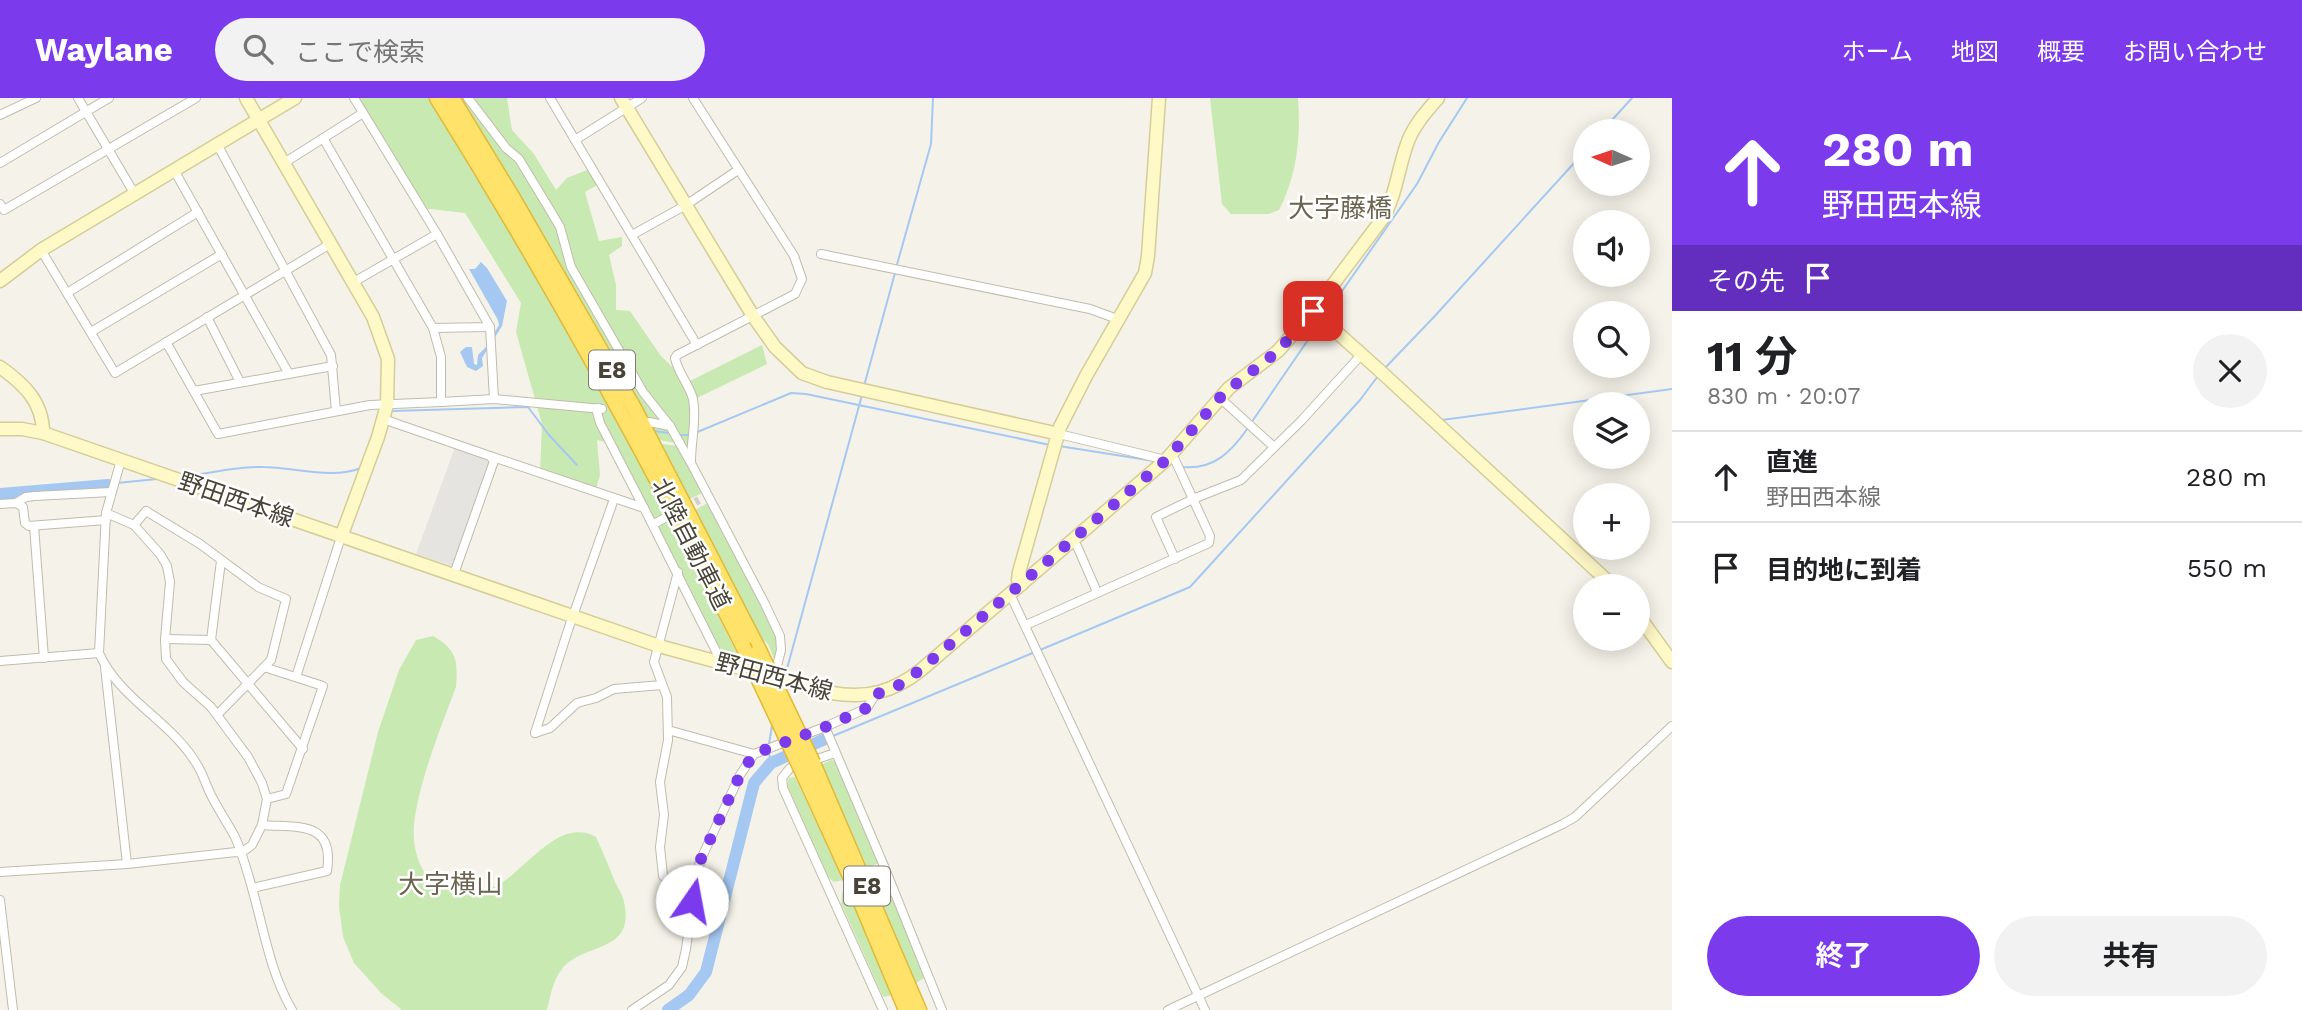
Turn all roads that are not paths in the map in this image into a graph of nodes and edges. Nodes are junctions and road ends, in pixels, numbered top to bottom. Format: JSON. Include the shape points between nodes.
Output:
{"nodes":[{"id":1,"x":36,"y":98,"type":"edge"},
{"id":2,"x":78,"y":98,"type":"edge"},
{"id":3,"x":110,"y":98,"type":"edge"},
{"id":4,"x":246,"y":98,"type":"edge"},
{"id":5,"x":295,"y":98,"type":"edge"},
{"id":6,"x":354,"y":98,"type":"edge"},
{"id":7,"x":437,"y":98,"type":"edge"},
{"id":8,"x":452,"y":98,"type":"edge"},
{"id":9,"x":468,"y":98,"type":"edge"},
{"id":10,"x":550,"y":98,"type":"edge"},
{"id":11,"x":642,"y":98,"type":"edge"},
{"id":12,"x":693,"y":98,"type":"edge"},
{"id":13,"x":1159,"y":98,"type":"edge"},
{"id":14,"x":1438,"y":98,"type":"edge"},
{"id":15,"x":193,"y":99,"type":"edge"},
{"id":16,"x":624,"y":103,"type":"edge"},
{"id":17,"x":86,"y":112,"type":"junction"},
{"id":18,"x":363,"y":113,"type":"junction"},
{"id":19,"x":0,"y":115,"type":"edge"},
{"id":20,"x":259,"y":119,"type":"junction"},
{"id":21,"x":323,"y":138,"type":"junction"},
{"id":22,"x":575,"y":140,"type":"junction"},
{"id":23,"x":217,"y":144,"type":"junction"},
{"id":24,"x":108,"y":149,"type":"junction"},
{"id":25,"x":0,"y":163,"type":"edge"},
{"id":26,"x":284,"y":163,"type":"junction"},
{"id":27,"x":174,"y":170,"type":"junction"},
{"id":28,"x":738,"y":170,"type":"junction"},
{"id":29,"x":134,"y":193,"type":"junction"},
{"id":30,"x":0,"y":204,"type":"edge"},
{"id":31,"x":686,"y":205,"type":"junction"},
{"id":32,"x":198,"y":212,"type":"junction"},
{"id":33,"x":437,"y":234,"type":"junction"},
{"id":34,"x":632,"y":235,"type":"junction"},
{"id":35,"x":330,"y":244,"type":"junction"},
{"id":36,"x":41,"y":250,"type":"junction"},
{"id":37,"x":222,"y":254,"type":"junction"},
{"id":38,"x":821,"y":254,"type":"dead end"},
{"id":39,"x":394,"y":260,"type":"junction"},
{"id":40,"x":285,"y":270,"type":"junction"},
{"id":41,"x":0,"y":281,"type":"edge"},
{"id":42,"x":352,"y":283,"type":"junction"},
{"id":43,"x":67,"y":293,"type":"junction"},
{"id":44,"x":244,"y":294,"type":"junction"},
{"id":45,"x":753,"y":316,"type":"junction"},
{"id":46,"x":1319,"y":316,"type":"junction"},
{"id":47,"x":207,"y":317,"type":"junction"},
{"id":48,"x":1120,"y":320,"type":"junction"},
{"id":49,"x":490,"y":327,"type":"junction"},
{"id":50,"x":433,"y":328,"type":"junction"},
{"id":51,"x":91,"y":332,"type":"junction"},
{"id":52,"x":166,"y":342,"type":"junction"},
{"id":53,"x":697,"y":345,"type":"junction"},
{"id":54,"x":1362,"y":354,"type":"junction"},
{"id":55,"x":333,"y":366,"type":"junction"},
{"id":56,"x":0,"y":367,"type":"edge"},
{"id":57,"x":289,"y":374,"type":"junction"},
{"id":58,"x":240,"y":382,"type":"junction"},
{"id":59,"x":194,"y":391,"type":"junction"},
{"id":60,"x":495,"y":398,"type":"junction"},
{"id":61,"x":1220,"y":398,"type":"junction"},
{"id":62,"x":442,"y":402,"type":"junction"},
{"id":63,"x":335,"y":411,"type":"junction"},
{"id":64,"x":385,"y":412,"type":"junction"},
{"id":65,"x":649,"y":422,"type":"dead end"},
{"id":66,"x":671,"y":428,"type":"junction"},
{"id":67,"x":0,"y":429,"type":"edge"},
{"id":68,"x":43,"y":433,"type":"junction"},
{"id":69,"x":1059,"y":434,"type":"junction"},
{"id":70,"x":1275,"y":447,"type":"junction"},
{"id":71,"x":490,"y":456,"type":"junction"},
{"id":72,"x":1168,"y":458,"type":"junction"},
{"id":73,"x":121,"y":460,"type":"junction"},
{"id":74,"x":691,"y":463,"type":"junction"},
{"id":75,"x":111,"y":490,"type":"junction"},
{"id":76,"x":709,"y":495,"type":"junction"},
{"id":77,"x":614,"y":499,"type":"junction"},
{"id":78,"x":1193,"y":499,"type":"junction"},
{"id":79,"x":699,"y":500,"type":"tunnel mouth"},
{"id":80,"x":16,"y":503,"type":"junction"},
{"id":81,"x":0,"y":504,"type":"edge"},
{"id":82,"x":644,"y":508,"type":"junction"},
{"id":83,"x":106,"y":517,"type":"junction"},
{"id":84,"x":663,"y":519,"type":"dead end"},
{"id":85,"x":654,"y":524,"type":"junction"},
{"id":86,"x":134,"y":525,"type":"junction"},
{"id":87,"x":34,"y":526,"type":"junction"},
{"id":88,"x":341,"y":537,"type":"junction"},
{"id":89,"x":1072,"y":541,"type":"junction"},
{"id":90,"x":1175,"y":559,"type":"junction"},
{"id":91,"x":221,"y":561,"type":"junction"},
{"id":92,"x":678,"y":572,"type":"junction"},
{"id":93,"x":454,"y":574,"type":"junction"},
{"id":94,"x":1600,"y":574,"type":"edge"},
{"id":95,"x":1021,"y":584,"type":"junction"},
{"id":96,"x":1097,"y":592,"type":"junction"},
{"id":97,"x":1010,"y":594,"type":"junction"},
{"id":98,"x":573,"y":617,"type":"junction"},
{"id":99,"x":1026,"y":625,"type":"junction"},
{"id":100,"x":1650,"y":632,"type":"edge"},
{"id":101,"x":165,"y":639,"type":"junction"},
{"id":102,"x":211,"y":640,"type":"junction"},
{"id":103,"x":659,"y":646,"type":"junction"},
{"id":104,"x":99,"y":653,"type":"junction"},
{"id":105,"x":44,"y":658,"type":"junction"},
{"id":106,"x":0,"y":661,"type":"edge"},
{"id":107,"x":1672,"y":662,"type":"edge"},
{"id":108,"x":722,"y":663,"type":"junction"},
{"id":109,"x":105,"y":667,"type":"junction"},
{"id":110,"x":264,"y":667,"type":"junction"},
{"id":111,"x":296,"y":677,"type":"junction"},
{"id":112,"x":774,"y":678,"type":"junction"},
{"id":113,"x":247,"y":683,"type":"junction"},
{"id":114,"x":662,"y":685,"type":"junction"},
{"id":115,"x":875,"y":695,"type":"junction"},
{"id":116,"x":217,"y":715,"type":"junction"},
{"id":117,"x":1672,"y":726,"type":"edge"},
{"id":118,"x":826,"y":729,"type":"junction"},
{"id":119,"x":668,"y":730,"type":"junction"},
{"id":120,"x":303,"y":749,"type":"junction"},
{"id":121,"x":835,"y":752,"type":"junction"},
{"id":122,"x":754,"y":754,"type":"junction"},
{"id":123,"x":807,"y":766,"type":"junction"},
{"id":124,"x":267,"y":799,"type":"junction"},
{"id":125,"x":262,"y":825,"type":"junction"},
{"id":126,"x":241,"y":853,"type":"junction"},
{"id":127,"x":127,"y":864,"type":"junction"},
{"id":128,"x":0,"y":872,"type":"edge"},
{"id":129,"x":252,"y":888,"type":"junction"},
{"id":130,"x":0,"y":900,"type":"edge"},
{"id":131,"x":692,"y":901,"type":"junction"},
{"id":132,"x":1199,"y":996,"type":"junction"},
{"id":133,"x":13,"y":1010,"type":"edge"},
{"id":134,"x":292,"y":1010,"type":"edge"},
{"id":135,"x":632,"y":1010,"type":"edge"},
{"id":136,"x":883,"y":1010,"type":"edge"},
{"id":137,"x":906,"y":1010,"type":"edge"},
{"id":138,"x":919,"y":1010,"type":"edge"},
{"id":139,"x":942,"y":1010,"type":"edge"},
{"id":140,"x":1168,"y":1010,"type":"edge"},
{"id":141,"x":1205,"y":1010,"type":"edge"}],
"edges":[{"from":1,"to":19,"type":"street"},
{"from":2,"to":17,"type":"street"},
{"from":3,"to":17,"type":"street"},
{"from":4,"to":20,"type":"street"},
{"from":5,"to":20,"type":"street"},
{"from":6,"to":18,"type":"street"},
{"from":7,"to":123,"type":"highway","name":"北陸自動車道","number":"E8","bridge":true,"via":[[615,400]]},
{"from":8,"to":123,"type":"highway","name":"北陸自動車道","number":"E8","bridge":true,"via":[[634,408],[759,650]]},
{"from":9,"to":66,"type":"street","via":[[519,159],[560,227],[578,279],[643,392]]},
{"from":10,"to":22,"type":"street"},
{"from":11,"to":16,"type":"street"},
{"from":12,"to":28,"type":"street"},
{"from":13,"to":48,"type":"street","via":[[1148,256],[1145,273]]},
{"from":14,"to":46,"type":"street","name":"野田西本線","via":[[1407,143],[1383,218]]},
{"from":15,"to":24,"type":"street"},
{"from":16,"to":22,"type":"street"},
{"from":16,"to":31,"type":"street"},
{"from":17,"to":24,"type":"street"},
{"from":17,"to":25,"type":"street"},
{"from":18,"to":21,"type":"street"},
{"from":18,"to":33,"type":"street"},
{"from":20,"to":23,"type":"street"},
{"from":20,"to":26,"type":"street"},
{"from":21,"to":26,"type":"street"},
{"from":21,"to":39,"type":"street"},
{"from":22,"to":34,"type":"street"},
{"from":23,"to":27,"type":"street"},
{"from":23,"to":40,"type":"street"},
{"from":24,"to":29,"type":"street"},
{"from":24,"to":30,"type":"street","via":[[4,210]]},
{"from":26,"to":35,"type":"street"},
{"from":27,"to":29,"type":"street"},
{"from":27,"to":32,"type":"street"},
{"from":28,"to":31,"type":"street"},
{"from":28,"to":45,"type":"street","via":[[794,256],[802,279],[794,294]]},
{"from":29,"to":36,"type":"street"},
{"from":31,"to":34,"type":"street"},
{"from":31,"to":45,"type":"street"},
{"from":32,"to":37,"type":"street"},
{"from":32,"to":43,"type":"street"},
{"from":33,"to":39,"type":"street"},
{"from":33,"to":49,"type":"street"},
{"from":34,"to":53,"type":"street"},
{"from":35,"to":40,"type":"street"},
{"from":35,"to":42,"type":"street"},
{"from":36,"to":41,"type":"street"},
{"from":36,"to":43,"type":"street"},
{"from":37,"to":44,"type":"street"},
{"from":37,"to":51,"type":"street"},
{"from":38,"to":48,"type":"street","via":[[1090,309]]},
{"from":39,"to":42,"type":"street"},
{"from":39,"to":50,"type":"street"},
{"from":40,"to":44,"type":"street"},
{"from":40,"to":55,"type":"street"},
{"from":42,"to":64,"type":"street","via":[[373,317],[388,359]]},
{"from":43,"to":51,"type":"street"},
{"from":44,"to":47,"type":"street"},
{"from":44,"to":57,"type":"street"},
{"from":45,"to":53,"type":"street"},
{"from":45,"to":69,"type":"street","via":[[802,373]]},
{"from":46,"to":54,"type":"street"},
{"from":46,"to":61,"type":"street","name":"野田西本線"},
{"from":47,"to":52,"type":"street"},
{"from":47,"to":58,"type":"street"},
{"from":48,"to":69,"type":"street","via":[[1086,376]]},
{"from":49,"to":50,"type":"street"},
{"from":49,"to":60,"type":"street"},
{"from":50,"to":62,"type":"street","via":[[441,357]]},
{"from":51,"to":52,"type":"street","via":[[115,373]]},
{"from":52,"to":59,"type":"street"},
{"from":53,"to":74,"type":"street","via":[[675,358],[693,400]]},
{"from":54,"to":70,"type":"street"},
{"from":54,"to":94,"type":"street"},
{"from":55,"to":57,"type":"street"},
{"from":55,"to":63,"type":"street"},
{"from":56,"to":68,"type":"street","via":[[34,398]]},
{"from":57,"to":58,"type":"street"},
{"from":58,"to":59,"type":"street"},
{"from":59,"to":63,"type":"street","via":[[218,434]]},
{"from":60,"to":62,"type":"street"},
{"from":60,"to":82,"type":"street","via":[[600,414]]},
{"from":61,"to":70,"type":"street"},
{"from":61,"to":72,"type":"street","name":"野田西本線"},
{"from":62,"to":64,"type":"street"},
{"from":63,"to":64,"type":"street","via":[[370,405]]},
{"from":64,"to":71,"type":"street"},
{"from":64,"to":88,"type":"street"},
{"from":65,"to":66,"type":"street"},
{"from":66,"to":74,"type":"street"},
{"from":67,"to":68,"type":"street","name":"野田西本線"},
{"from":68,"to":73,"type":"street","name":"野田西本線"},
{"from":69,"to":72,"type":"street"},
{"from":69,"to":95,"type":"street","via":[[1019,572]]},
{"from":70,"to":78,"type":"street","via":[[1241,480]]},
{"from":71,"to":77,"type":"street"},
{"from":71,"to":93,"type":"street","via":[[494,461]]},
{"from":72,"to":78,"type":"street","via":[[1175,460]]},
{"from":72,"to":89,"type":"street","name":"野田西本線"},
{"from":73,"to":75,"type":"street"},
{"from":73,"to":88,"type":"street","name":"野田西本線"},
{"from":74,"to":76,"type":"street"},
{"from":75,"to":80,"type":"street","via":[[26,497]]},
{"from":75,"to":83,"type":"street"},
{"from":76,"to":79,"type":"street"},
{"from":76,"to":112,"type":"street","via":[[780,636]]},
{"from":77,"to":82,"type":"street"},
{"from":77,"to":98,"type":"street"},
{"from":78,"to":90,"type":"street","via":[[1210,541]]},
{"from":78,"to":90,"type":"street","via":[[1156,517]]},
{"from":80,"to":81,"type":"street"},
{"from":80,"to":87,"type":"street","via":[[23,506],[26,526]]},
{"from":82,"to":85,"type":"street"},
{"from":83,"to":86,"type":"street"},
{"from":83,"to":87,"type":"street"},
{"from":83,"to":104,"type":"street"},
{"from":84,"to":85,"type":"street"},
{"from":85,"to":92,"type":"street"},
{"from":86,"to":91,"type":"street","via":[[146,511]]},
{"from":86,"to":101,"type":"street","via":[[166,566],[170,582]]},
{"from":87,"to":105,"type":"street"},
{"from":88,"to":93,"type":"street","name":"野田西本線"},
{"from":88,"to":111,"type":"street"},
{"from":89,"to":95,"type":"street","name":"野田西本線"},
{"from":89,"to":96,"type":"street"},
{"from":90,"to":96,"type":"street"},
{"from":91,"to":102,"type":"street"},
{"from":91,"to":110,"type":"street","via":[[258,587],[286,599],[271,660]]},
{"from":92,"to":103,"type":"street"},
{"from":92,"to":108,"type":"street"},
{"from":93,"to":98,"type":"street","name":"野田西本線"},
{"from":95,"to":97,"type":"street","name":"野田西本線"},
{"from":96,"to":99,"type":"street"},
{"from":97,"to":99,"type":"street"},
{"from":97,"to":115,"type":"street","name":"野田西本線","via":[[910,679]]},
{"from":98,"to":103,"type":"street","name":"野田西本線"},
{"from":98,"to":114,"type":"street","via":[[535,733],[550,728],[577,703],[614,689]]},
{"from":99,"to":132,"type":"street"},
{"from":100,"to":107,"type":"street"},
{"from":101,"to":102,"type":"street"},
{"from":101,"to":116,"type":"street","via":[[171,668]]},
{"from":102,"to":113,"type":"street"},
{"from":103,"to":108,"type":"street","name":"野田西本線"},
{"from":103,"to":114,"type":"street","via":[[654,662]]},
{"from":104,"to":105,"type":"street"},
{"from":104,"to":109,"type":"street"},
{"from":105,"to":106,"type":"street"},
{"from":108,"to":112,"type":"street","name":"野田西本線"},
{"from":109,"to":126,"type":"street","via":[[189,752]]},
{"from":109,"to":127,"type":"street"},
{"from":110,"to":111,"type":"street"},
{"from":110,"to":113,"type":"street"},
{"from":111,"to":120,"type":"street","via":[[323,686]]},
{"from":112,"to":115,"type":"street","name":"野田西本線","via":[[832,694]]},
{"from":113,"to":116,"type":"street"},
{"from":113,"to":120,"type":"street"},
{"from":114,"to":119,"type":"street","via":[[667,696]]},
{"from":115,"to":118,"type":"street","via":[[867,708]]},
{"from":116,"to":124,"type":"street","via":[[248,757]]},
{"from":117,"to":132,"type":"street","via":[[1563,824]]},
{"from":118,"to":121,"type":"street"},
{"from":118,"to":122,"type":"street"},
{"from":119,"to":122,"type":"street"},
{"from":119,"to":131,"type":"street","via":[[660,782],[663,876]]},
{"from":120,"to":124,"type":"street","via":[[286,794]]},
{"from":121,"to":136,"type":"street","via":[[790,768],[782,778],[783,788]]},
{"from":121,"to":139,"type":"street"},
{"from":122,"to":131,"type":"street","via":[[701,859]]},
{"from":123,"to":137,"type":"highway","name":"北陸自動車道","number":"E8"},
{"from":123,"to":138,"type":"highway","name":"北陸自動車道","number":"E8"},
{"from":124,"to":125,"type":"street"},
{"from":125,"to":126,"type":"street","via":[[252,845]]},
{"from":125,"to":129,"type":"street","via":[[311,828],[322,838],[330,857],[327,871]]},
{"from":126,"to":127,"type":"street"},
{"from":126,"to":129,"type":"street"},
{"from":127,"to":128,"type":"street"},
{"from":129,"to":134,"type":"street","via":[[275,976]]},
{"from":130,"to":133,"type":"street"},
{"from":131,"to":135,"type":"street","via":[[679,972],[669,985]]},
{"from":132,"to":140,"type":"street"},
{"from":132,"to":141,"type":"street"}]}
